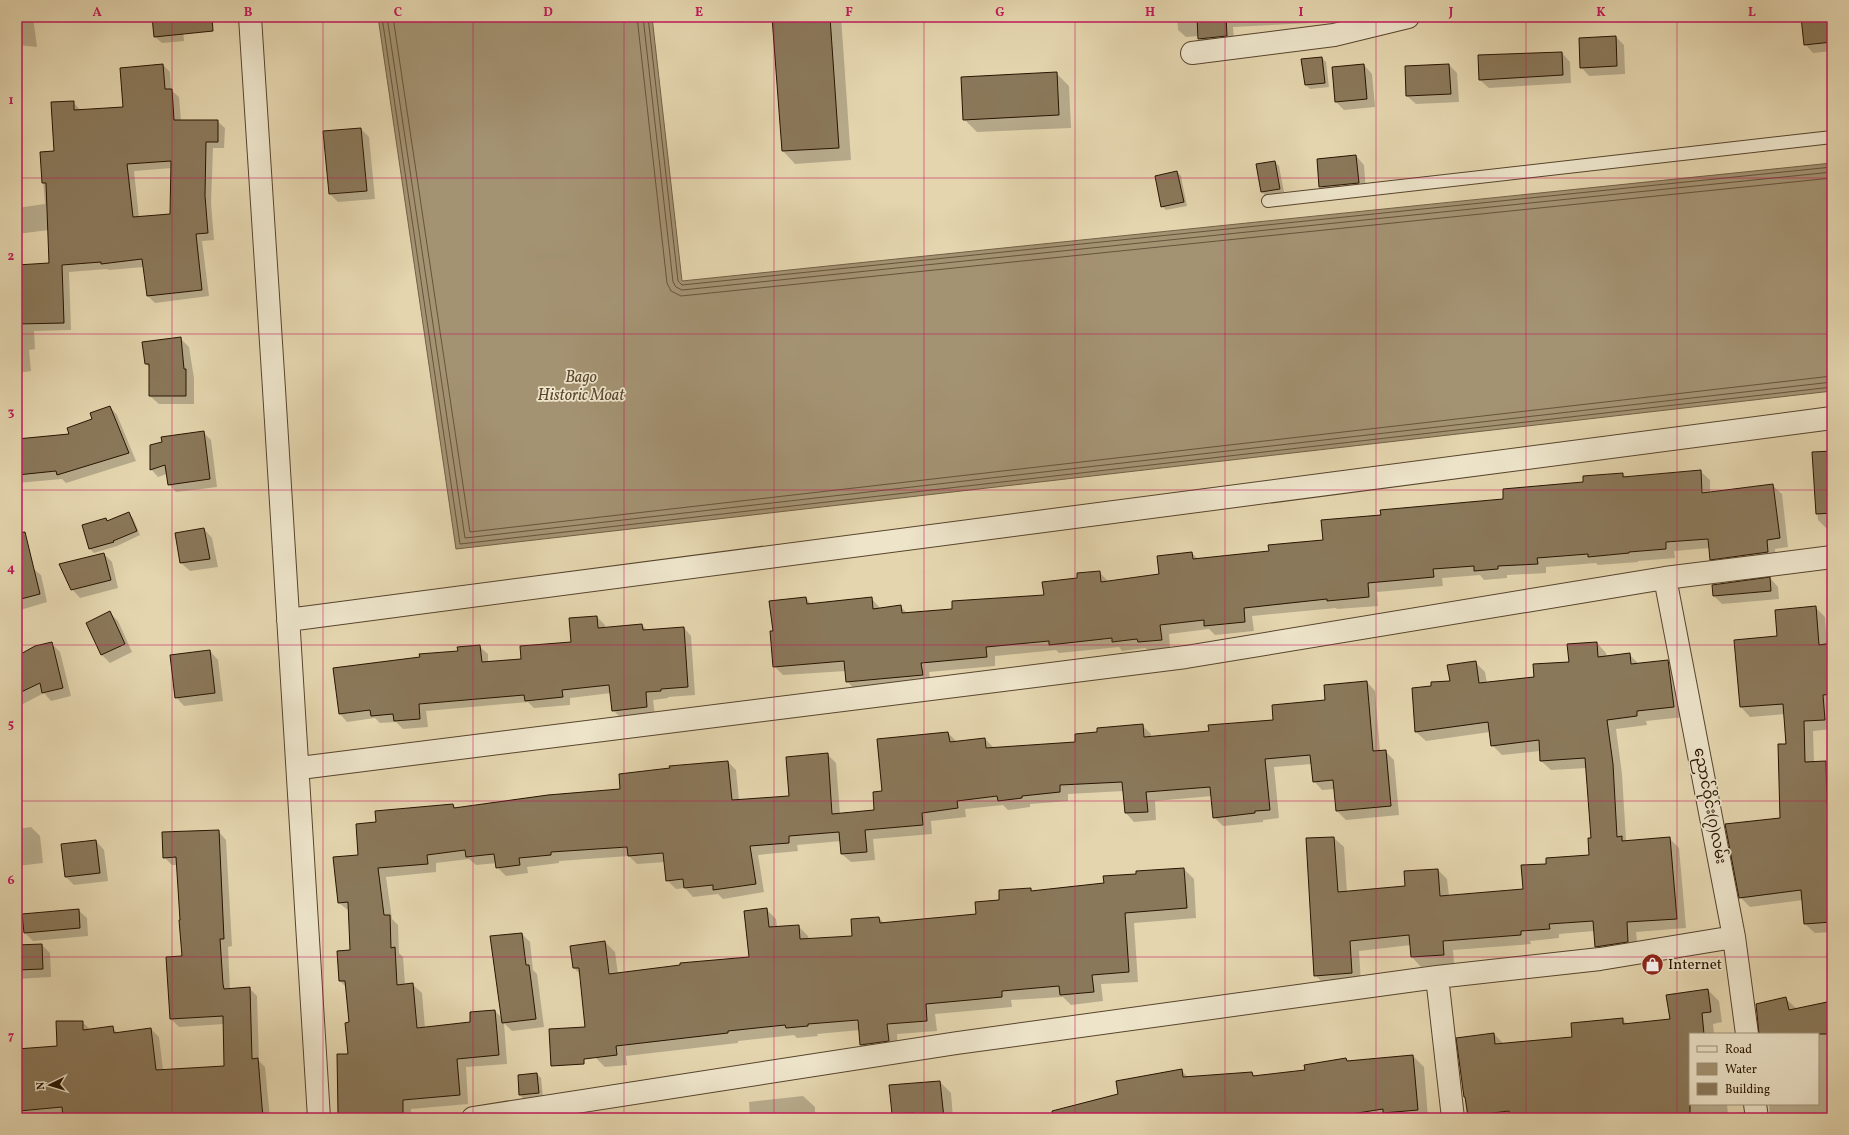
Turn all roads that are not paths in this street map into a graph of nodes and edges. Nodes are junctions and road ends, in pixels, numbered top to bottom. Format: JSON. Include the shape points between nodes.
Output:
{"nodes":[{"id":1,"x":250,"y":17,"type":"edge"},
{"id":2,"x":1408,"y":17,"type":"edge"},
{"id":3,"x":1192,"y":53,"type":"dead end"},
{"id":4,"x":1832,"y":137,"type":"edge"},
{"id":5,"x":1268,"y":201,"type":"dead end"},
{"id":6,"x":1832,"y":418,"type":"edge"},
{"id":7,"x":1832,"y":557,"type":"edge"},
{"id":8,"x":1665,"y":578,"type":"junction"},
{"id":9,"x":288,"y":620,"type":"junction"},
{"id":10,"x":300,"y":768,"type":"junction"},
{"id":11,"x":1734,"y":937,"type":"junction"},
{"id":12,"x":1437,"y":977,"type":"junction"},
{"id":13,"x":1747,"y":1033,"type":"edge"},
{"id":14,"x":1755,"y":1105,"type":"edge"},
{"id":15,"x":320,"y":1118,"type":"edge"},
{"id":16,"x":473,"y":1118,"type":"edge"},
{"id":17,"x":1452,"y":1118,"type":"edge"},
{"id":18,"x":1757,"y":1118,"type":"edge"}],
"edges":[{"from":1,"to":9,"type":"street"},
{"from":2,"to":3,"type":"street","via":[[1334,35]]},
{"from":4,"to":5,"type":"lane"},
{"from":6,"to":9,"type":"street"},
{"from":7,"to":8,"type":"street"},
{"from":8,"to":10,"type":"street","via":[[1186,657]]},
{"from":8,"to":11,"type":"street","name":"ညောင်ဝိုင်း(၇)လမ်း"},
{"from":9,"to":10,"type":"street"},
{"from":10,"to":15,"type":"street"},
{"from":11,"to":12,"type":"street","via":[[1600,960]]},
{"from":11,"to":13,"type":"street","name":"ညောင်ဝိုင်း(၇)လမ်း"},
{"from":12,"to":16,"type":"street","via":[[956,1043]]},
{"from":12,"to":17,"type":"street"},
{"from":14,"to":18,"type":"street"}]}
